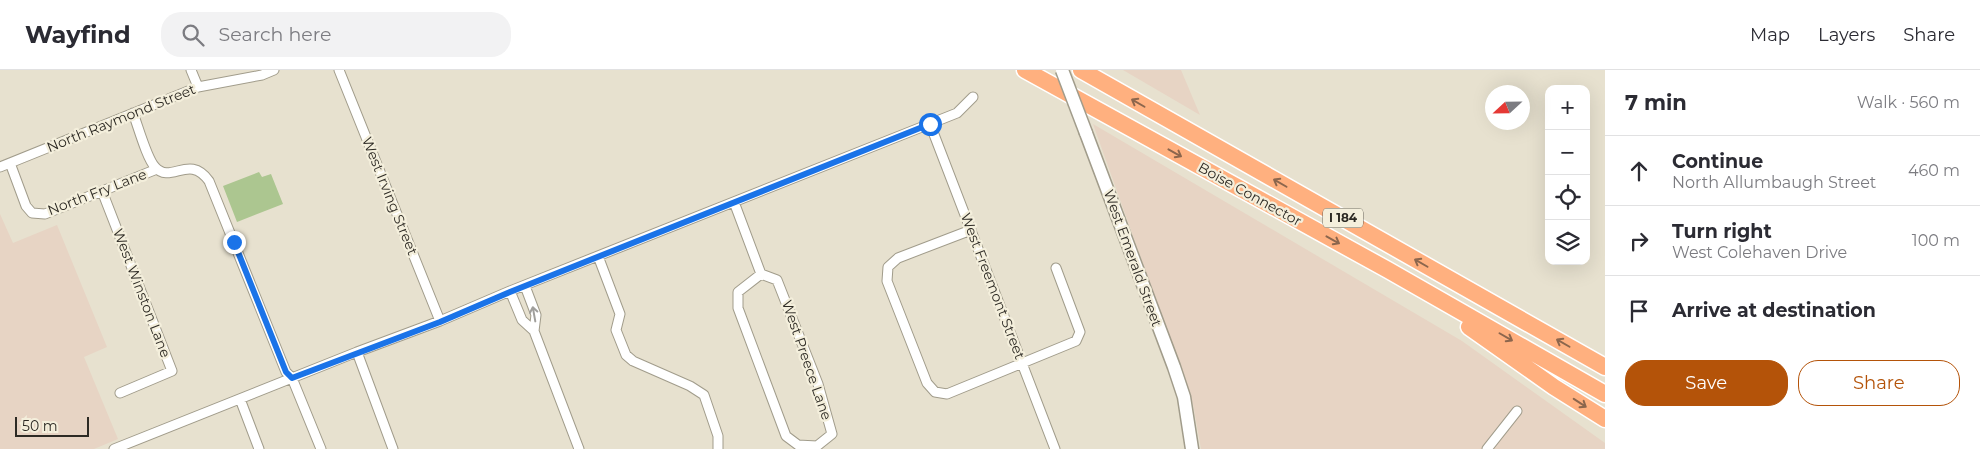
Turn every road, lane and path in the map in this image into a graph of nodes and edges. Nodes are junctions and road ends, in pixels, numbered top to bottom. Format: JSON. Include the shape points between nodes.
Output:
{"nodes":[{"id":1,"x":191,"y":70,"type":"edge"},
{"id":2,"x":274,"y":70,"type":"edge"},
{"id":3,"x":339,"y":70,"type":"edge"},
{"id":4,"x":1026,"y":70,"type":"edge"},
{"id":5,"x":1062,"y":70,"type":"edge"},
{"id":6,"x":1081,"y":70,"type":"edge"},
{"id":7,"x":198,"y":87,"type":"junction"},
{"id":8,"x":973,"y":97,"type":"dead end"},
{"id":9,"x":133,"y":113,"type":"junction"},
{"id":10,"x":930,"y":124,"type":"junction"},
{"id":11,"x":10,"y":163,"type":"junction"},
{"id":12,"x":0,"y":167,"type":"edge"},
{"id":13,"x":157,"y":169,"type":"junction"},
{"id":14,"x":102,"y":191,"type":"junction"},
{"id":15,"x":734,"y":202,"type":"junction"},
{"id":16,"x":971,"y":230,"type":"junction"},
{"id":17,"x":598,"y":256,"type":"junction"},
{"id":18,"x":1056,"y":268,"type":"dead end"},
{"id":19,"x":1388,"y":270,"type":"junction"},
{"id":20,"x":761,"y":274,"type":"junction"},
{"id":21,"x":525,"y":286,"type":"junction"},
{"id":22,"x":510,"y":292,"type":"junction"},
{"id":23,"x":440,"y":322,"type":"junction"},
{"id":24,"x":534,"y":331,"type":"junction"},
{"id":25,"x":356,"y":352,"type":"junction"},
{"id":26,"x":1022,"y":363,"type":"junction"},
{"id":27,"x":1605,"y":367,"type":"edge"},
{"id":28,"x":292,"y":378,"type":"junction"},
{"id":29,"x":120,"y":393,"type":"dead end"},
{"id":30,"x":1605,"y":394,"type":"edge"},
{"id":31,"x":240,"y":399,"type":"junction"},
{"id":32,"x":1517,"y":411,"type":"dead end"},
{"id":33,"x":1605,"y":419,"type":"edge"},
{"id":34,"x":114,"y":449,"type":"edge"},
{"id":35,"x":259,"y":449,"type":"edge"},
{"id":36,"x":320,"y":449,"type":"edge"},
{"id":37,"x":393,"y":449,"type":"edge"},
{"id":38,"x":579,"y":449,"type":"edge"},
{"id":39,"x":718,"y":449,"type":"edge"},
{"id":40,"x":1054,"y":449,"type":"edge"},
{"id":41,"x":1192,"y":449,"type":"edge"},
{"id":42,"x":1487,"y":449,"type":"edge"}],
"edges":[{"from":1,"to":7,"type":"street"},
{"from":2,"to":7,"type":"street","name":"North Raymond Street"},
{"from":3,"to":23,"type":"street","name":"West Irving Street"},
{"from":4,"to":19,"type":"highway","name":"Boise Connector","number":"I 184","one_way":true},
{"from":5,"to":41,"type":"main road","name":"West Emerald Street","bridge":true,"via":[[1184,397]]},
{"from":27,"to":6,"type":"highway","name":"Boise Connector","number":"I 184","one_way":true},
{"from":7,"to":9,"type":"street","name":"North Raymond Street"},
{"from":8,"to":10,"type":"street","via":[[957,113]]},
{"from":9,"to":11,"type":"street","name":"North Raymond Street"},
{"from":9,"to":13,"type":"street"},
{"from":10,"to":15,"type":"street"},
{"from":10,"to":16,"type":"street","name":"West Freemont Street"},
{"from":11,"to":12,"type":"street","name":"North Raymond Street"},
{"from":11,"to":14,"type":"street","name":"North Fry Lane","via":[[26,206],[32,213],[45,214]]},
{"from":13,"to":14,"type":"street","name":"North Fry Lane"},
{"from":13,"to":28,"type":"street","via":[[168,173],[192,168],[210,181],[286,372]]},
{"from":14,"to":29,"type":"street","name":"West Winston Lane","via":[[172,371]]},
{"from":15,"to":17,"type":"street"},
{"from":15,"to":20,"type":"street"},
{"from":16,"to":26,"type":"street","name":"West Freemont Street"},
{"from":16,"to":26,"type":"street","via":[[898,258],[888,267],[887,282],[927,383],[935,392],[947,394]]},
{"from":17,"to":21,"type":"street"},
{"from":17,"to":39,"type":"street","via":[[620,314],[616,330],[626,355],[698,390],[704,396],[718,436]]},
{"from":18,"to":26,"type":"street","via":[[1080,332],[1076,341]]},
{"from":19,"to":30,"type":"highway","name":"Boise Connector","number":"I 184","one_way":true},
{"from":19,"to":33,"type":"highway","one_way":true},
{"from":20,"to":20,"type":"street","name":"West Preece Lane","via":[[777,280],[818,384],[832,434],[817,446],[798,445],[786,436],[738,308],[738,292]]},
{"from":21,"to":22,"type":"street"},
{"from":24,"to":21,"type":"street","one_way":true,"via":[[536,316]]},
{"from":22,"to":23,"type":"street"},
{"from":22,"to":24,"type":"street","via":[[522,320]]},
{"from":23,"to":25,"type":"street"},
{"from":24,"to":38,"type":"street"},
{"from":25,"to":28,"type":"street"},
{"from":25,"to":37,"type":"street"},
{"from":26,"to":40,"type":"street","name":"West Freemont Street"},
{"from":28,"to":31,"type":"street"},
{"from":28,"to":36,"type":"street"},
{"from":31,"to":34,"type":"street"},
{"from":31,"to":35,"type":"street"},
{"from":32,"to":42,"type":"street"}]}
